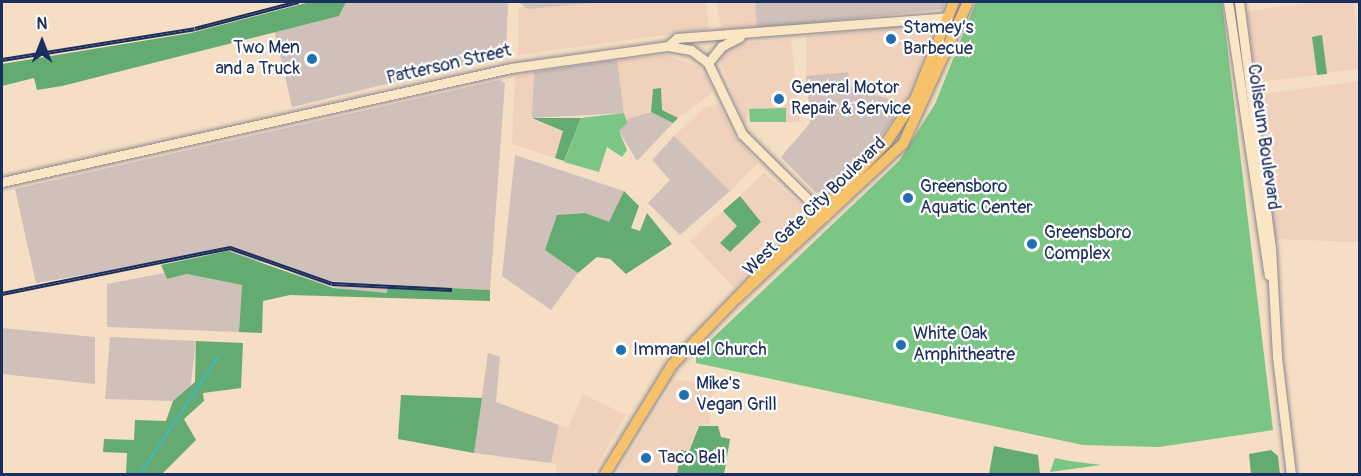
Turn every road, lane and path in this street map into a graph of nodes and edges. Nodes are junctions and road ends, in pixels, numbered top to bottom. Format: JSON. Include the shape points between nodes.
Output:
{"nodes":[{"id":1,"x":954,"y":2,"type":"edge"},
{"id":2,"x":960,"y":2,"type":"edge"},
{"id":3,"x":968,"y":2,"type":"edge"},
{"id":4,"x":1228,"y":2,"type":"edge"},
{"id":5,"x":1239,"y":2,"type":"edge"},
{"id":6,"x":948,"y":17,"type":"junction"},
{"id":7,"x":960,"y":24,"type":"junction"},
{"id":8,"x":746,"y":35,"type":"junction"},
{"id":9,"x":668,"y":46,"type":"junction"},
{"id":10,"x":708,"y":63,"type":"junction"},
{"id":11,"x":940,"y":71,"type":"junction"},
{"id":12,"x":2,"y":182,"type":"edge"},
{"id":13,"x":824,"y":215,"type":"junction"},
{"id":14,"x":1270,"y":276,"type":"junction"},
{"id":15,"x":605,"y":474,"type":"edge"},
{"id":16,"x":1292,"y":474,"type":"edge"}],
"edges":[{"from":1,"to":6,"type":"main road","name":"West Gate City Boulevard"},
{"from":2,"to":7,"type":"main road"},
{"from":3,"to":7,"type":"main road","name":"West Gate City Boulevard"},
{"from":4,"to":14,"type":"main road","name":"Coliseum Boulevard"},
{"from":5,"to":14,"type":"main road","name":"Coliseum Boulevard","via":[[1271,248]]},
{"from":6,"to":8,"type":"main road"},
{"from":6,"to":11,"type":"main road","via":[[953,24]]},
{"from":6,"to":13,"type":"main road","name":"West Gate City Boulevard","via":[[908,111],[874,158]]},
{"from":7,"to":11,"type":"main road","name":"West Gate City Boulevard"},
{"from":8,"to":9,"type":"main road","via":[[677,38]]},
{"from":8,"to":10,"type":"main road","via":[[716,52]]},
{"from":9,"to":10,"type":"main road","name":"Patterson Street","via":[[691,50]]},
{"from":9,"to":12,"type":"main road","name":"Patterson Street","via":[[511,68]]},
{"from":10,"to":13,"type":"main road","via":[[742,134]]},
{"from":11,"to":13,"type":"main road","name":"West Gate City Boulevard","via":[[903,144]]},
{"from":13,"to":15,"type":"main road","name":"West Gate City Boulevard","via":[[672,365]]},
{"from":14,"to":16,"type":"main road","name":"Coliseum Boulevard"}]}
